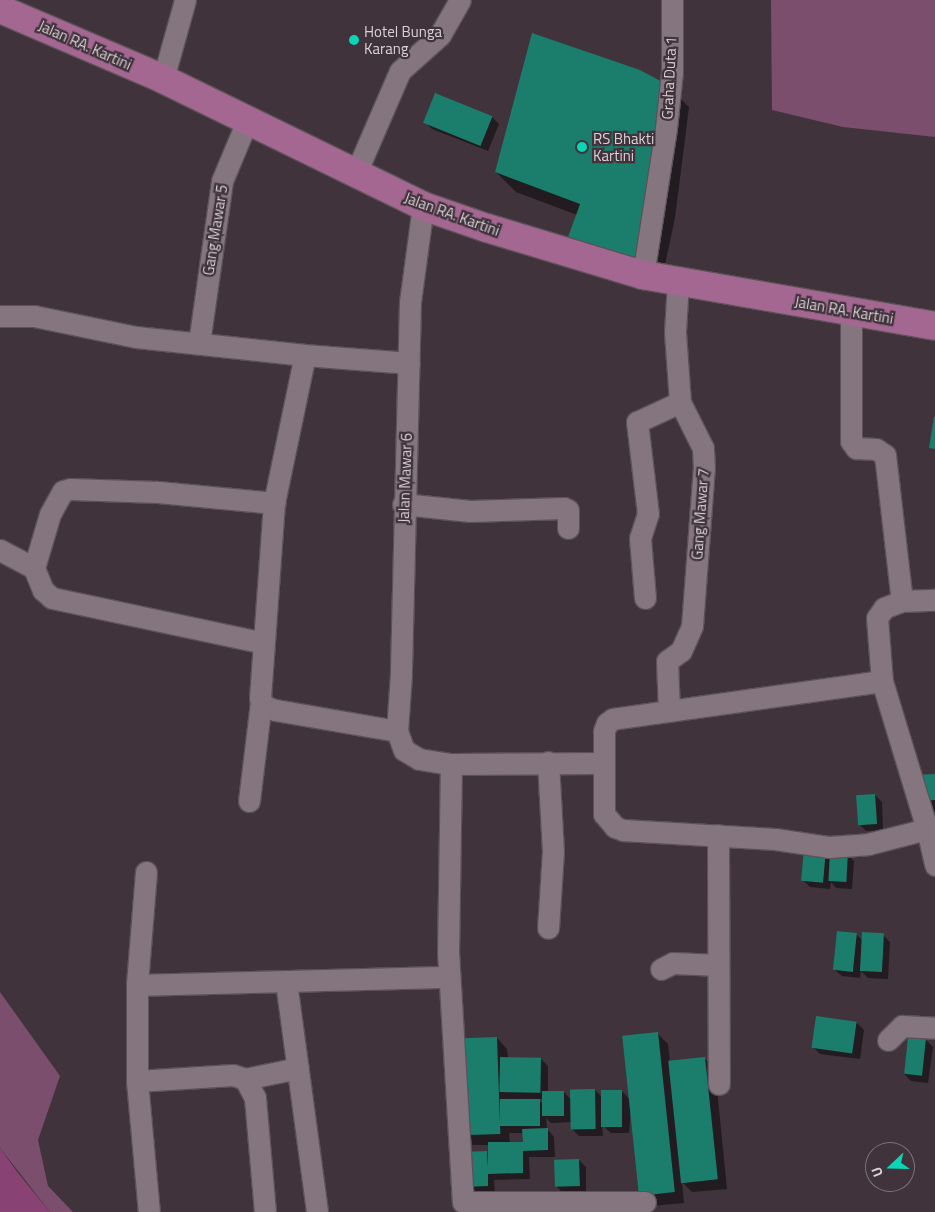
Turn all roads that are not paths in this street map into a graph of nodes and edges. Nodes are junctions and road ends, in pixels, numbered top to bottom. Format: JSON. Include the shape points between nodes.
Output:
{"nodes":[{"id":1,"x":185,"y":0,"type":"edge"},
{"id":2,"x":460,"y":0,"type":"edge"},
{"id":3,"x":672,"y":0,"type":"edge"},
{"id":4,"x":0,"y":9,"type":"edge"},
{"id":5,"x":163,"y":80,"type":"junction"},
{"id":6,"x":247,"y":121,"type":"junction"},
{"id":7,"x":355,"y":175,"type":"junction"},
{"id":8,"x":423,"y":206,"type":"junction"},
{"id":9,"x":643,"y":275,"type":"junction"},
{"id":10,"x":678,"y":282,"type":"junction"},
{"id":11,"x":850,"y":311,"type":"junction"},
{"id":12,"x":0,"y":316,"type":"edge"},
{"id":13,"x":935,"y":326,"type":"edge"},
{"id":14,"x":199,"y":343,"type":"junction"},
{"id":15,"x":304,"y":355,"type":"junction"},
{"id":16,"x":409,"y":362,"type":"junction"},
{"id":17,"x":680,"y":402,"type":"junction"},
{"id":18,"x":274,"y":503,"type":"junction"},
{"id":19,"x":404,"y":504,"type":"junction"},
{"id":20,"x":568,"y":528,"type":"dead end"},
{"id":21,"x":0,"y":550,"type":"edge"},
{"id":22,"x":34,"y":568,"type":"junction"},
{"id":23,"x":645,"y":598,"type":"dead end"},
{"id":24,"x":935,"y":600,"type":"edge"},
{"id":25,"x":902,"y":601,"type":"junction"},
{"id":26,"x":263,"y":643,"type":"junction"},
{"id":27,"x":882,"y":681,"type":"junction"},
{"id":28,"x":261,"y":702,"type":"junction"},
{"id":29,"x":669,"y":711,"type":"junction"},
{"id":30,"x":400,"y":740,"type":"junction"},
{"id":31,"x":548,"y":762,"type":"junction"},
{"id":32,"x":603,"y":763,"type":"junction"},
{"id":33,"x":451,"y":764,"type":"junction"},
{"id":34,"x":250,"y":801,"type":"dead end"},
{"id":35,"x":718,"y":835,"type":"junction"},
{"id":36,"x":932,"y":846,"type":"edge"},
{"id":37,"x":146,"y":872,"type":"dead end"},
{"id":38,"x":548,"y":928,"type":"dead end"},
{"id":39,"x":718,"y":965,"type":"junction"},
{"id":40,"x":661,"y":968,"type":"dead end"},
{"id":41,"x":449,"y":977,"type":"junction"},
{"id":42,"x":286,"y":982,"type":"junction"},
{"id":43,"x":138,"y":985,"type":"junction"},
{"id":44,"x":935,"y":1028,"type":"edge"},
{"id":45,"x":888,"y":1040,"type":"dead end"},
{"id":46,"x":298,"y":1068,"type":"junction"},
{"id":47,"x":245,"y":1078,"type":"junction"},
{"id":48,"x":137,"y":1081,"type":"junction"},
{"id":49,"x":719,"y":1084,"type":"dead end"},
{"id":50,"x":645,"y":1202,"type":"dead end"},
{"id":51,"x":463,"y":1207,"type":"edge"},
{"id":52,"x":149,"y":1212,"type":"edge"},
{"id":53,"x":265,"y":1212,"type":"edge"},
{"id":54,"x":316,"y":1212,"type":"edge"}],
"edges":[{"from":1,"to":5,"type":"street"},
{"from":2,"to":7,"type":"street","via":[[440,35],[400,71]]},
{"from":3,"to":9,"type":"street","name":"Graha Duta 1","via":[[672,72]]},
{"from":4,"to":5,"type":"main road","name":"Jalan RA. Kartini"},
{"from":5,"to":6,"type":"main road","name":"Jalan RA. Kartini"},
{"from":6,"to":7,"type":"main road","name":"Jalan RA. Kartini"},
{"from":6,"to":14,"type":"street","name":"Gang Mawar 5","via":[[222,181]]},
{"from":7,"to":8,"type":"main road","name":"Jalan RA. Kartini"},
{"from":8,"to":9,"type":"main road","name":"Jalan RA. Kartini"},
{"from":8,"to":16,"type":"street","name":"Jalan Mawar 6","via":[[410,302]]},
{"from":9,"to":10,"type":"main road","name":"Jalan RA. Kartini"},
{"from":10,"to":11,"type":"main road","name":"Jalan RA. Kartini"},
{"from":10,"to":17,"type":"street","name":"Gang Mawar 7","via":[[675,332]]},
{"from":11,"to":13,"type":"main road","name":"Jalan RA. Kartini"},
{"from":11,"to":25,"type":"street","via":[[851,441],[856,448],[876,449],[885,454]]},
{"from":12,"to":14,"type":"street","via":[[34,316],[136,337]]},
{"from":14,"to":15,"type":"street"},
{"from":15,"to":16,"type":"street"},
{"from":15,"to":18,"type":"street"},
{"from":16,"to":19,"type":"street","name":"Jalan Mawar 6"},
{"from":17,"to":23,"type":"street","via":[[637,422],[648,514],[640,538]]},
{"from":17,"to":29,"type":"street","name":"Gang Mawar 7","via":[[703,448],[704,468],[692,626],[681,651],[667,661]]},
{"from":18,"to":22,"type":"street","via":[[158,492],[70,489],[63,491],[50,514]]},
{"from":18,"to":26,"type":"street"},
{"from":19,"to":20,"type":"street","via":[[470,512],[564,508],[568,510]]},
{"from":19,"to":30,"type":"street","name":"Jalan Mawar 6"},
{"from":21,"to":22,"type":"street"},
{"from":22,"to":26,"type":"street","via":[[43,590],[52,598]]},
{"from":24,"to":25,"type":"street"},
{"from":25,"to":27,"type":"street","via":[[884,608],[877,618]]},
{"from":26,"to":28,"type":"street"},
{"from":27,"to":29,"type":"street"},
{"from":27,"to":36,"type":"street"},
{"from":28,"to":30,"type":"street","via":[[275,710]]},
{"from":28,"to":34,"type":"street"},
{"from":29,"to":32,"type":"street","via":[[621,717],[607,723]]},
{"from":30,"to":33,"type":"street","via":[[419,758]]},
{"from":31,"to":32,"type":"street"},
{"from":31,"to":33,"type":"street"},
{"from":31,"to":38,"type":"street","via":[[553,851]]},
{"from":32,"to":35,"type":"street","via":[[604,814],[616,827]]},
{"from":33,"to":41,"type":"street"},
{"from":35,"to":36,"type":"street","via":[[829,847],[868,844]]},
{"from":35,"to":39,"type":"street"},
{"from":37,"to":43,"type":"street"},
{"from":39,"to":40,"type":"street","via":[[673,963]]},
{"from":39,"to":49,"type":"street"},
{"from":41,"to":42,"type":"street"},
{"from":41,"to":51,"type":"street"},
{"from":42,"to":43,"type":"street"},
{"from":42,"to":46,"type":"street"},
{"from":43,"to":48,"type":"street"},
{"from":44,"to":45,"type":"street","via":[[902,1026]]},
{"from":46,"to":47,"type":"street"},
{"from":46,"to":54,"type":"street"},
{"from":47,"to":48,"type":"street","via":[[233,1075]]},
{"from":47,"to":53,"type":"street","via":[[255,1098]]},
{"from":48,"to":52,"type":"street"},
{"from":50,"to":51,"type":"street"}]}
